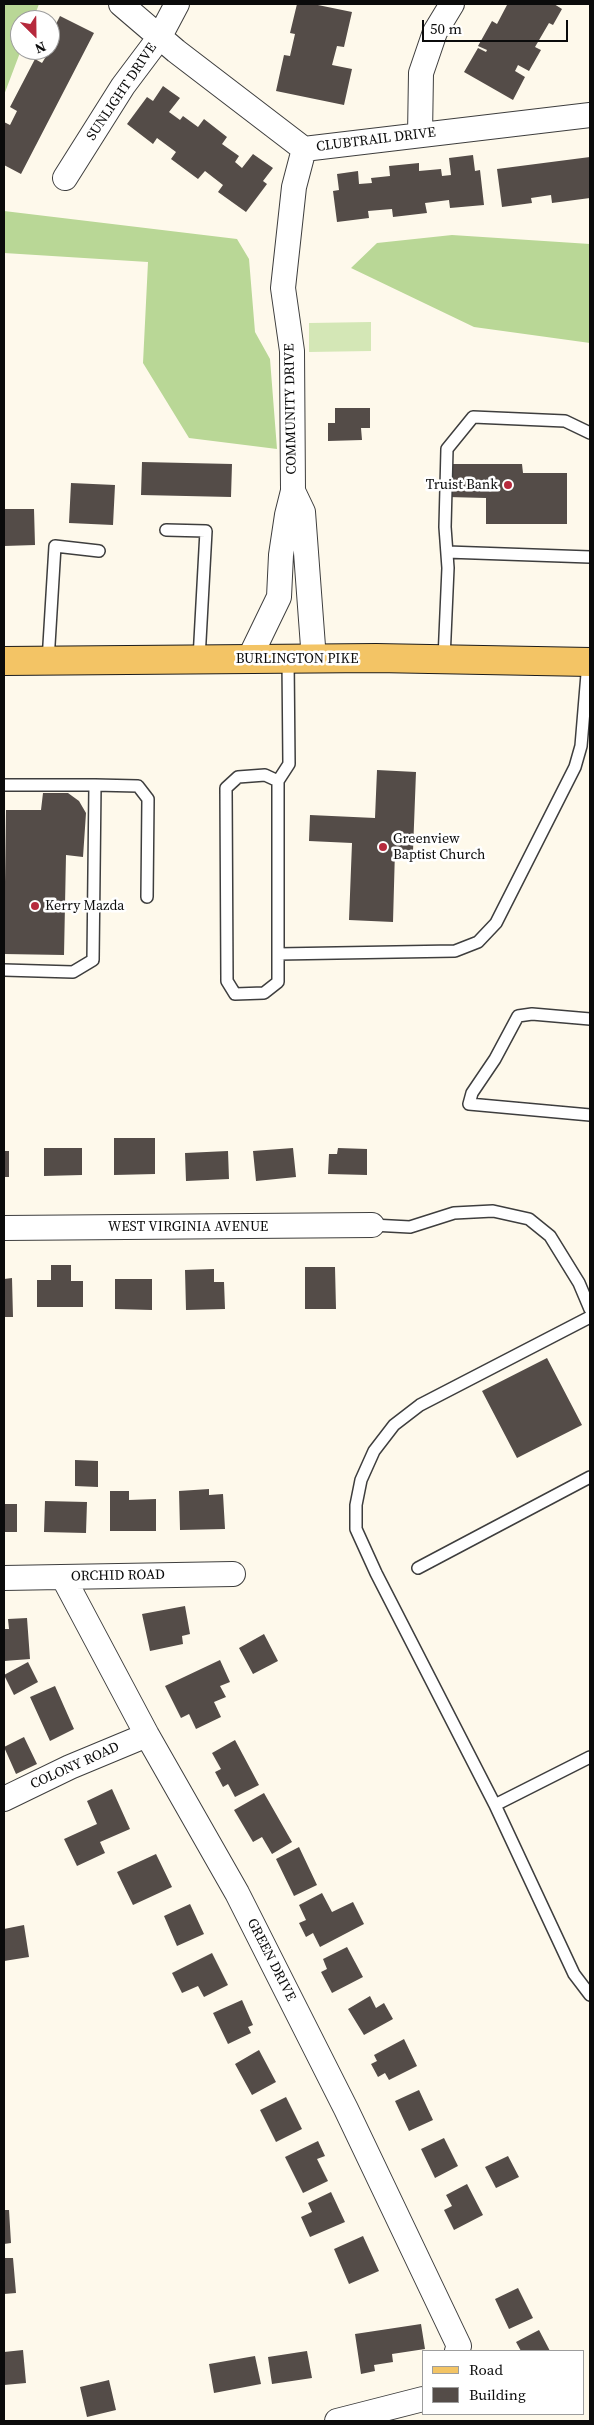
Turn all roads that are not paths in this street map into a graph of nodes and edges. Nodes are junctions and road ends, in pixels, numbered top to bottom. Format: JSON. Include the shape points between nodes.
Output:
{"nodes":[{"id":1,"x":121,"y":4,"type":"edge"},
{"id":2,"x":176,"y":4,"type":"edge"},
{"id":3,"x":452,"y":4,"type":"edge"},
{"id":4,"x":159,"y":38,"type":"junction"},
{"id":5,"x":590,"y":115,"type":"edge"},
{"id":6,"x":420,"y":135,"type":"junction"},
{"id":7,"x":304,"y":149,"type":"junction"},
{"id":8,"x":65,"y":178,"type":"dead end"},
{"id":9,"x":590,"y":433,"type":"edge"},
{"id":10,"x":293,"y":491,"type":"junction"},
{"id":11,"x":166,"y":530,"type":"dead end"},
{"id":12,"x":99,"y":551,"type":"dead end"},
{"id":13,"x":447,"y":552,"type":"junction"},
{"id":14,"x":590,"y":557,"type":"edge"},
{"id":15,"x":199,"y":659,"type":"junction"},
{"id":16,"x":250,"y":659,"type":"junction"},
{"id":17,"x":301,"y":659,"type":"junction"},
{"id":18,"x":444,"y":659,"type":"junction"},
{"id":19,"x":48,"y":660,"type":"junction"},
{"id":20,"x":4,"y":661,"type":"edge"},
{"id":21,"x":589,"y":662,"type":"edge"},
{"id":22,"x":278,"y":781,"type":"junction"},
{"id":23,"x":4,"y":785,"type":"edge"},
{"id":24,"x":95,"y":786,"type":"junction"},
{"id":25,"x":147,"y":897,"type":"dead end"},
{"id":26,"x":278,"y":954,"type":"junction"},
{"id":27,"x":4,"y":970,"type":"edge"},
{"id":28,"x":590,"y":1019,"type":"edge"},
{"id":29,"x":590,"y":1115,"type":"edge"},
{"id":30,"x":372,"y":1225,"type":"joint"},
{"id":31,"x":4,"y":1228,"type":"edge"},
{"id":32,"x":590,"y":1309,"type":"edge"},
{"id":33,"x":590,"y":1317,"type":"edge"},
{"id":34,"x":590,"y":1477,"type":"edge"},
{"id":35,"x":418,"y":1568,"type":"dead end"},
{"id":36,"x":233,"y":1574,"type":"dead end"},
{"id":37,"x":63,"y":1577,"type":"junction"},
{"id":38,"x":4,"y":1578,"type":"edge"},
{"id":39,"x":147,"y":1735,"type":"junction"},
{"id":40,"x":590,"y":1757,"type":"edge"},
{"id":41,"x":4,"y":1799,"type":"edge"},
{"id":42,"x":495,"y":1805,"type":"junction"},
{"id":43,"x":590,"y":1995,"type":"edge"},
{"id":44,"x":457,"y":2350,"type":"edge"},
{"id":45,"x":422,"y":2399,"type":"edge"},
{"id":46,"x":336,"y":2421,"type":"edge"}],
"edges":[{"from":1,"to":4,"type":"street","name":"CLUBTRAIL DRIVE"},
{"from":2,"to":4,"type":"street","name":"SUNLIGHT DRIVE"},
{"from":3,"to":6,"type":"street","via":[[435,32],[421,73]]},
{"from":4,"to":7,"type":"street","name":"CLUBTRAIL DRIVE"},
{"from":4,"to":8,"type":"street","name":"SUNLIGHT DRIVE","via":[[123,86]]},
{"from":5,"to":6,"type":"street","name":"CLUBTRAIL DRIVE"},
{"from":6,"to":7,"type":"street","name":"CLUBTRAIL DRIVE"},
{"from":7,"to":10,"type":"street","name":"COMMUNITY DRIVE","via":[[294,187],[283,288],[292,351]]},
{"from":9,"to":13,"type":"lane","via":[[565,421],[473,417],[447,450]]},
{"from":10,"to":16,"type":"street","name":"COMMUNITY DRIVE","via":[[281,555],[279,597]]},
{"from":10,"to":17,"type":"street","name":"COMMUNITY DRIVE","via":[[303,512]]},
{"from":11,"to":15,"type":"lane","via":[[206,531]]},
{"from":12,"to":19,"type":"lane","via":[[55,546]]},
{"from":13,"to":14,"type":"lane"},
{"from":13,"to":18,"type":"lane"},
{"from":15,"to":16,"type":"main road","name":"BURLINGTON PIKE"},
{"from":15,"to":19,"type":"main road","name":"BURLINGTON PIKE"},
{"from":16,"to":17,"type":"main road","name":"BURLINGTON PIKE"},
{"from":17,"to":18,"type":"main road","name":"BURLINGTON PIKE"},
{"from":17,"to":22,"type":"lane","via":[[289,764]]},
{"from":18,"to":21,"type":"main road","name":"BURLINGTON PIKE"},
{"from":19,"to":20,"type":"main road","name":"BURLINGTON PIKE"},
{"from":21,"to":26,"type":"lane","via":[[576,767],[496,923],[478,942],[455,951]]},
{"from":22,"to":26,"type":"lane"},
{"from":22,"to":26,"type":"lane","via":[[265,775],[238,777],[226,788],[227,981],[235,994],[264,993],[278,982]]},
{"from":23,"to":24,"type":"lane"},
{"from":24,"to":25,"type":"lane","via":[[138,786],[148,799]]},
{"from":24,"to":27,"type":"lane","via":[[93,960],[73,972]]},
{"from":28,"to":29,"type":"lane","via":[[532,1014],[518,1016],[472,1093],[469,1104]]},
{"from":30,"to":31,"type":"street","name":"WEST VIRGINIA AVENUE"},
{"from":30,"to":32,"type":"lane","via":[[410,1227],[454,1213],[494,1211],[528,1219],[550,1236]]},
{"from":33,"to":42,"type":"lane","via":[[420,1405],[394,1426],[374,1451],[361,1480],[356,1505],[356,1529],[376,1573]]},
{"from":34,"to":35,"type":"lane"},
{"from":36,"to":37,"type":"street","name":"ORCHID ROAD"},
{"from":37,"to":38,"type":"street","name":"ORCHID ROAD"},
{"from":37,"to":39,"type":"street","name":"GREEN DRIVE"},
{"from":39,"to":41,"type":"street","name":"COLONY ROAD"},
{"from":39,"to":44,"type":"street","name":"GREEN DRIVE","via":[[237,1893],[350,2117]]},
{"from":40,"to":42,"type":"lane"},
{"from":42,"to":43,"type":"lane","via":[[574,1974]]},
{"from":45,"to":46,"type":"street"}]}
